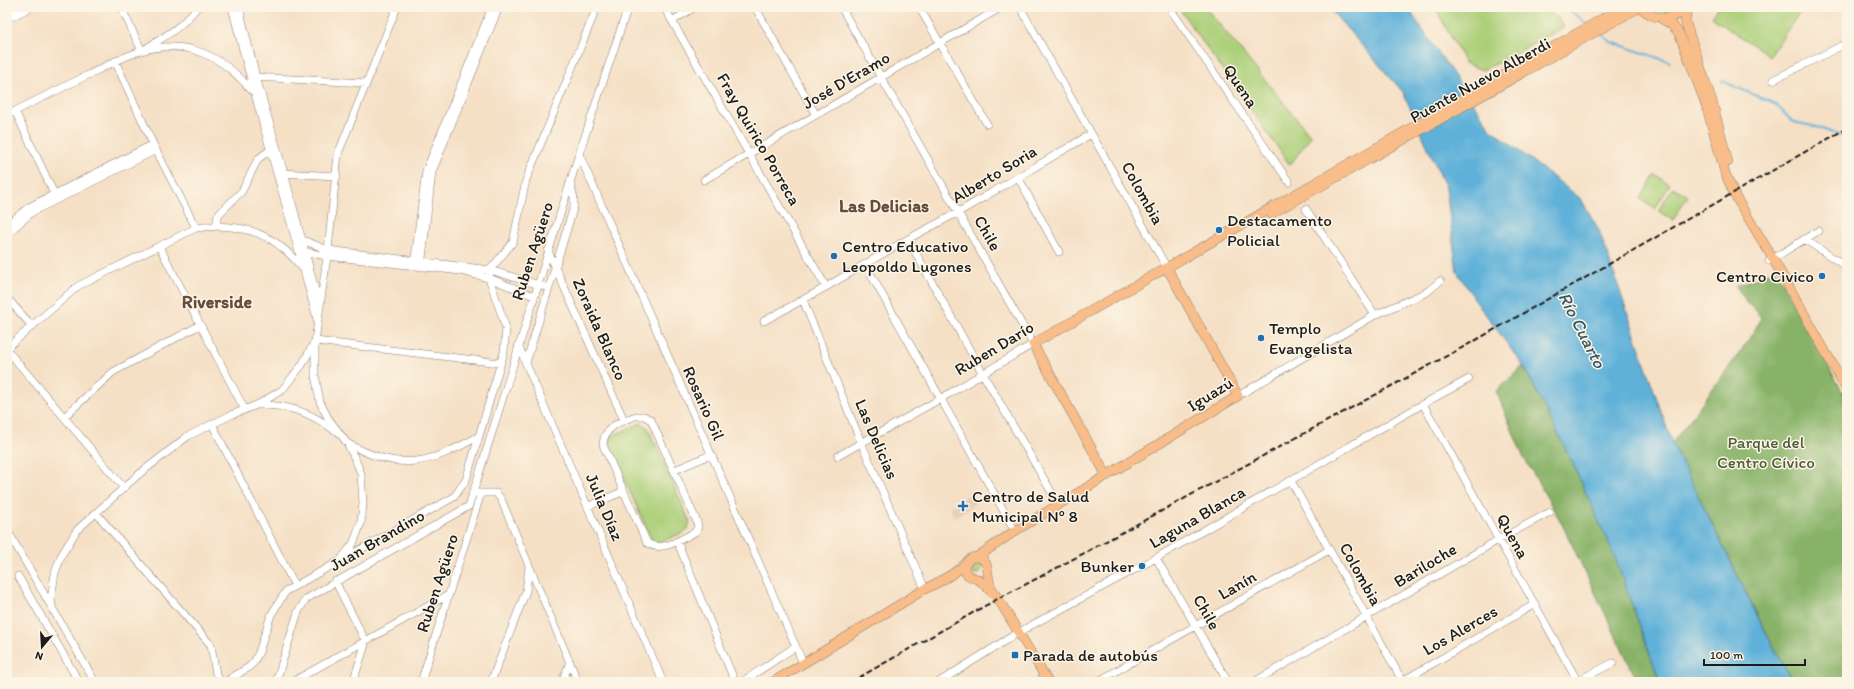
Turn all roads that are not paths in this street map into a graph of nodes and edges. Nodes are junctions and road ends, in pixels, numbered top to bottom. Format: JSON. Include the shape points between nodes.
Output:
{"nodes":[{"id":1,"x":19,"y":7,"type":"edge"},
{"id":2,"x":31,"y":7,"type":"edge"},
{"id":3,"x":121,"y":7,"type":"edge"},
{"id":4,"x":197,"y":7,"type":"edge"},
{"id":5,"x":232,"y":7,"type":"edge"},
{"id":6,"x":239,"y":7,"type":"edge"},
{"id":7,"x":397,"y":7,"type":"edge"},
{"id":8,"x":492,"y":7,"type":"edge"},
{"id":9,"x":499,"y":7,"type":"edge"},
{"id":10,"x":597,"y":7,"type":"edge"},
{"id":11,"x":628,"y":7,"type":"edge"},
{"id":12,"x":664,"y":7,"type":"edge"},
{"id":13,"x":695,"y":7,"type":"edge"},
{"id":14,"x":755,"y":7,"type":"edge"},
{"id":15,"x":841,"y":7,"type":"edge"},
{"id":16,"x":919,"y":7,"type":"edge"},
{"id":17,"x":1002,"y":7,"type":"edge"},
{"id":18,"x":1020,"y":7,"type":"edge"},
{"id":19,"x":1169,"y":7,"type":"edge"},
{"id":20,"x":1623,"y":7,"type":"edge"},
{"id":21,"x":1640,"y":7,"type":"edge"},
{"id":22,"x":1687,"y":7,"type":"edge"},
{"id":23,"x":7,"y":13,"type":"edge"},
{"id":24,"x":7,"y":19,"type":"edge"},
{"id":25,"x":1662,"y":19,"type":"junction"},
{"id":26,"x":672,"y":21,"type":"junction"},
{"id":27,"x":940,"y":43,"type":"junction"},
{"id":28,"x":1847,"y":43,"type":"edge"},
{"id":29,"x":142,"y":51,"type":"junction"},
{"id":30,"x":116,"y":61,"type":"junction"},
{"id":31,"x":252,"y":77,"type":"junction"},
{"id":32,"x":881,"y":77,"type":"junction"},
{"id":33,"x":1773,"y":80,"type":"dead end"},
{"id":34,"x":366,"y":83,"type":"junction"},
{"id":35,"x":256,"y":92,"type":"junction"},
{"id":36,"x":15,"y":111,"type":"junction"},
{"id":37,"x":7,"y":115,"type":"edge"},
{"id":38,"x":816,"y":115,"type":"junction"},
{"id":39,"x":987,"y":124,"type":"dead end"},
{"id":40,"x":1091,"y":134,"type":"junction"},
{"id":41,"x":155,"y":147,"type":"junction"},
{"id":42,"x":270,"y":150,"type":"junction"},
{"id":43,"x":579,"y":154,"type":"junction"},
{"id":44,"x":749,"y":154,"type":"junction"},
{"id":45,"x":280,"y":173,"type":"junction"},
{"id":46,"x":337,"y":176,"type":"junction"},
{"id":47,"x":1333,"y":176,"type":"junction"},
{"id":48,"x":1018,"y":177,"type":"junction"},
{"id":49,"x":704,"y":180,"type":"dead end"},
{"id":50,"x":570,"y":182,"type":"junction"},
{"id":51,"x":1289,"y":182,"type":"dead end"},
{"id":52,"x":56,"y":197,"type":"junction"},
{"id":53,"x":1306,"y":208,"type":"dead end"},
{"id":54,"x":957,"y":213,"type":"junction"},
{"id":55,"x":7,"y":225,"type":"edge"},
{"id":56,"x":216,"y":226,"type":"junction"},
{"id":57,"x":196,"y":228,"type":"junction"},
{"id":58,"x":1818,"y":231,"type":"dead end"},
{"id":59,"x":7,"y":234,"type":"edge"},
{"id":60,"x":299,"y":239,"type":"junction"},
{"id":61,"x":908,"y":239,"type":"junction"},
{"id":62,"x":1804,"y":239,"type":"junction"},
{"id":63,"x":159,"y":246,"type":"junction"},
{"id":64,"x":302,"y":251,"type":"junction"},
{"id":65,"x":548,"y":251,"type":"junction"},
{"id":66,"x":1059,"y":252,"type":"dead end"},
{"id":67,"x":328,"y":253,"type":"junction"},
{"id":68,"x":1772,"y":258,"type":"junction"},
{"id":69,"x":418,"y":264,"type":"junction"},
{"id":70,"x":865,"y":264,"type":"junction"},
{"id":71,"x":1847,"y":267,"type":"edge"},
{"id":72,"x":556,"y":268,"type":"junction"},
{"id":73,"x":1167,"y":268,"type":"junction"},
{"id":74,"x":304,"y":270,"type":"junction"},
{"id":75,"x":490,"y":274,"type":"junction"},
{"id":76,"x":312,"y":278,"type":"junction"},
{"id":77,"x":1440,"y":281,"type":"dead end"},
{"id":78,"x":538,"y":284,"type":"junction"},
{"id":79,"x":826,"y":287,"type":"junction"},
{"id":80,"x":549,"y":288,"type":"junction"},
{"id":81,"x":534,"y":296,"type":"junction"},
{"id":82,"x":7,"y":298,"type":"edge"},
{"id":83,"x":803,"y":300,"type":"junction"},
{"id":84,"x":320,"y":308,"type":"junction"},
{"id":85,"x":1375,"y":315,"type":"junction"},
{"id":86,"x":764,"y":321,"type":"dead end"},
{"id":87,"x":318,"y":322,"type":"junction"},
{"id":88,"x":200,"y":325,"type":"junction"},
{"id":89,"x":32,"y":326,"type":"junction"},
{"id":90,"x":315,"y":341,"type":"junction"},
{"id":91,"x":1033,"y":344,"type":"junction"},
{"id":92,"x":518,"y":345,"type":"junction"},
{"id":93,"x":7,"y":349,"type":"edge"},
{"id":94,"x":526,"y":362,"type":"junction"},
{"id":95,"x":500,"y":363,"type":"junction"},
{"id":96,"x":983,"y":374,"type":"junction"},
{"id":97,"x":1847,"y":378,"type":"edge"},
{"id":98,"x":1469,"y":379,"type":"dead end"},
{"id":99,"x":1847,"y":390,"type":"edge"},
{"id":100,"x":1238,"y":396,"type":"junction"},
{"id":101,"x":940,"y":399,"type":"junction"},
{"id":102,"x":1423,"y":404,"type":"junction"},
{"id":103,"x":256,"y":405,"type":"junction"},
{"id":104,"x":245,"y":410,"type":"junction"},
{"id":105,"x":64,"y":417,"type":"junction"},
{"id":106,"x":624,"y":420,"type":"junction"},
{"id":107,"x":212,"y":424,"type":"junction"},
{"id":108,"x":340,"y":435,"type":"junction"},
{"id":109,"x":479,"y":436,"type":"junction"},
{"id":110,"x":861,"y":442,"type":"junction"},
{"id":111,"x":346,"y":443,"type":"junction"},
{"id":112,"x":710,"y":455,"type":"junction"},
{"id":113,"x":838,"y":456,"type":"dead end"},
{"id":114,"x":674,"y":470,"type":"junction"},
{"id":115,"x":1107,"y":476,"type":"junction"},
{"id":116,"x":1291,"y":480,"type":"junction"},
{"id":117,"x":124,"y":488,"type":"junction"},
{"id":118,"x":624,"y":491,"type":"junction"},
{"id":119,"x":472,"y":493,"type":"junction"},
{"id":120,"x":481,"y":493,"type":"junction"},
{"id":121,"x":1060,"y":505,"type":"junction"},
{"id":122,"x":469,"y":506,"type":"joint"},
{"id":123,"x":588,"y":506,"type":"junction"},
{"id":124,"x":1550,"y":512,"type":"dead end"},
{"id":125,"x":96,"y":513,"type":"junction"},
{"id":126,"x":7,"y":530,"type":"edge"},
{"id":127,"x":1015,"y":531,"type":"junction"},
{"id":128,"x":1498,"y":540,"type":"junction"},
{"id":129,"x":1000,"y":541,"type":"junction"},
{"id":130,"x":677,"y":542,"type":"junction"},
{"id":131,"x":1330,"y":550,"type":"junction"},
{"id":132,"x":977,"y":557,"type":"junction"},
{"id":133,"x":1156,"y":558,"type":"junction"},
{"id":134,"x":339,"y":561,"type":"junction"},
{"id":135,"x":966,"y":564,"type":"junction"},
{"id":136,"x":529,"y":566,"type":"junction"},
{"id":137,"x":986,"y":568,"type":"junction"},
{"id":138,"x":18,"y":576,"type":"dead end"},
{"id":139,"x":968,"y":576,"type":"junction"},
{"id":140,"x":947,"y":578,"type":"junction"},
{"id":141,"x":977,"y":579,"type":"junction"},
{"id":142,"x":335,"y":581,"type":"junction"},
{"id":143,"x":295,"y":586,"type":"junction"},
{"id":144,"x":925,"y":589,"type":"junction"},
{"id":145,"x":448,"y":595,"type":"junction"},
{"id":146,"x":999,"y":598,"type":"junction"},
{"id":147,"x":1535,"y":604,"type":"junction"},
{"id":148,"x":53,"y":611,"type":"junction"},
{"id":149,"x":1367,"y":617,"type":"junction"},
{"id":150,"x":1196,"y":625,"type":"junction"},
{"id":151,"x":1020,"y":632,"type":"junction"},
{"id":152,"x":365,"y":640,"type":"junction"},
{"id":153,"x":796,"y":647,"type":"junction"},
{"id":154,"x":570,"y":662,"type":"junction"},
{"id":155,"x":803,"y":663,"type":"junction"},
{"id":156,"x":1613,"y":663,"type":"dead end"},
{"id":157,"x":79,"y":682,"type":"edge"},
{"id":158,"x":95,"y":682,"type":"edge"},
{"id":159,"x":220,"y":682,"type":"edge"},
{"id":160,"x":225,"y":682,"type":"edge"},
{"id":161,"x":276,"y":682,"type":"edge"},
{"id":162,"x":292,"y":682,"type":"edge"},
{"id":163,"x":353,"y":682,"type":"edge"},
{"id":164,"x":421,"y":682,"type":"edge"},
{"id":165,"x":491,"y":682,"type":"edge"},
{"id":166,"x":562,"y":682,"type":"edge"},
{"id":167,"x":578,"y":682,"type":"edge"},
{"id":168,"x":663,"y":682,"type":"edge"},
{"id":169,"x":735,"y":682,"type":"edge"},
{"id":170,"x":742,"y":682,"type":"edge"},
{"id":171,"x":773,"y":682,"type":"edge"},
{"id":172,"x":939,"y":682,"type":"edge"},
{"id":173,"x":1048,"y":682,"type":"edge"},
{"id":174,"x":1097,"y":682,"type":"edge"},
{"id":175,"x":1228,"y":682,"type":"edge"},
{"id":176,"x":1254,"y":682,"type":"edge"},
{"id":177,"x":1402,"y":682,"type":"edge"},
{"id":178,"x":1577,"y":682,"type":"edge"}],
"edges":[{"from":1,"to":23,"type":"street"},
{"from":2,"to":24,"type":"street"},
{"from":3,"to":29,"type":"street"},
{"from":4,"to":29,"type":"street","via":[[173,32]]},
{"from":5,"to":31,"type":"street"},
{"from":6,"to":31,"type":"street"},
{"from":7,"to":34,"type":"street"},
{"from":8,"to":69,"type":"street","via":[[426,171]]},
{"from":9,"to":69,"type":"street","via":[[432,172]]},
{"from":10,"to":75,"type":"street","via":[[526,180],[513,242]]},
{"from":11,"to":43,"type":"street","name":"Ruben Agüero"},
{"from":12,"to":26,"type":"street","name":"Fray Quirico Porreca"},
{"from":13,"to":26,"type":"street"},
{"from":14,"to":38,"type":"street"},
{"from":15,"to":32,"type":"street","name":"Chile"},
{"from":16,"to":27,"type":"street"},
{"from":17,"to":27,"type":"street","name":"José D'Eramo"},
{"from":18,"to":40,"type":"street","name":"Colombia"},
{"from":19,"to":51,"type":"street","name":"Quena"},
{"from":20,"to":47,"type":"main road","name":"Puente Nuevo Alberdi"},
{"from":21,"to":25,"type":"main road","via":[[1653,17]]},
{"from":21,"to":47,"type":"main road","name":"Puente Nuevo Alberdi"},
{"from":22,"to":25,"type":"main road","via":[[1673,17]]},
{"from":22,"to":68,"type":"main road","via":[[1685,21],[1712,101],[1734,180]]},
{"from":25,"to":68,"type":"main road","via":[[1679,33],[1706,105],[1725,173]]},
{"from":26,"to":44,"type":"street","name":"Fray Quirico Porreca"},
{"from":27,"to":32,"type":"street","name":"José D'Eramo"},
{"from":27,"to":39,"type":"street"},
{"from":28,"to":33,"type":"street"},
{"from":29,"to":30,"type":"street"},
{"from":29,"to":35,"type":"street","via":[[186,47],[205,53],[224,63]]},
{"from":30,"to":36,"type":"street"},
{"from":30,"to":41,"type":"street"},
{"from":31,"to":34,"type":"street"},
{"from":31,"to":35,"type":"street"},
{"from":32,"to":38,"type":"street","name":"José D'Eramo"},
{"from":32,"to":54,"type":"street","name":"Chile"},
{"from":34,"to":46,"type":"street","via":[[341,146]]},
{"from":35,"to":42,"type":"street"},
{"from":35,"to":45,"type":"street"},
{"from":36,"to":37,"type":"street"},
{"from":36,"to":52,"type":"street"},
{"from":38,"to":44,"type":"street","name":"José D'Eramo"},
{"from":40,"to":48,"type":"street","name":"Alberto Soria"},
{"from":40,"to":73,"type":"street","name":"Colombia"},
{"from":41,"to":52,"type":"street"},
{"from":41,"to":57,"type":"street"},
{"from":42,"to":45,"type":"street"},
{"from":42,"to":56,"type":"street","via":[[258,159],[242,191],[219,214]]},
{"from":43,"to":50,"type":"street","name":"Ruben Agüero"},
{"from":43,"to":112,"type":"street","name":"Rosario Gil"},
{"from":44,"to":49,"type":"street","name":"José D'Eramo"},
{"from":44,"to":79,"type":"street","name":"Fray Quirico Porreca"},
{"from":45,"to":46,"type":"street"},
{"from":45,"to":60,"type":"street"},
{"from":46,"to":67,"type":"street"},
{"from":47,"to":73,"type":"main road","name":"Ruben Darío","via":[[1180,264]]},
{"from":48,"to":54,"type":"street","name":"Alberto Soria"},
{"from":48,"to":66,"type":"street"},
{"from":50,"to":65,"type":"street","name":"Ruben Agüero"},
{"from":50,"to":72,"type":"street","via":[[574,206]]},
{"from":52,"to":55,"type":"street","via":[[29,206]]},
{"from":52,"to":59,"type":"street","via":[[32,212]]},
{"from":53,"to":85,"type":"street"},
{"from":54,"to":61,"type":"street","name":"Alberto Soria"},
{"from":54,"to":91,"type":"street","name":"Chile"},
{"from":56,"to":57,"type":"street"},
{"from":56,"to":74,"type":"street","via":[[244,229],[260,234],[285,250]]},
{"from":57,"to":63,"type":"street"},
{"from":58,"to":62,"type":"street"},
{"from":60,"to":64,"type":"street"},
{"from":60,"to":67,"type":"street"},
{"from":61,"to":70,"type":"street","name":"Alberto Soria"},
{"from":61,"to":96,"type":"street"},
{"from":62,"to":68,"type":"street"},
{"from":62,"to":71,"type":"street"},
{"from":63,"to":88,"type":"street"},
{"from":63,"to":89,"type":"street","via":[[78,286]]},
{"from":64,"to":67,"type":"street"},
{"from":64,"to":74,"type":"street"},
{"from":64,"to":76,"type":"street"},
{"from":65,"to":72,"type":"street","name":"Zoraida Blanco"},
{"from":65,"to":78,"type":"street","name":"Ruben Agüero"},
{"from":67,"to":69,"type":"street"},
{"from":67,"to":84,"type":"street"},
{"from":68,"to":97,"type":"main road"},
{"from":68,"to":99,"type":"main road"},
{"from":69,"to":75,"type":"street"},
{"from":70,"to":79,"type":"street","name":"Alberto Soria"},
{"from":70,"to":101,"type":"street"},
{"from":72,"to":80,"type":"street"},
{"from":72,"to":106,"type":"street","name":"Zoraida Blanco"},
{"from":73,"to":91,"type":"main road","name":"Ruben Darío"},
{"from":73,"to":100,"type":"main road","name":"Colombia"},
{"from":74,"to":76,"type":"street"},
{"from":74,"to":87,"type":"street"},
{"from":75,"to":78,"type":"street"},
{"from":75,"to":81,"type":"street"},
{"from":75,"to":95,"type":"street","via":[[506,328]]},
{"from":76,"to":84,"type":"street"},
{"from":77,"to":85,"type":"street","name":"Iguazú","via":[[1427,292]]},
{"from":78,"to":80,"type":"street"},
{"from":78,"to":81,"type":"street","name":"Ruben Agüero"},
{"from":79,"to":83,"type":"street","name":"Alberto Soria"},
{"from":80,"to":94,"type":"street"},
{"from":81,"to":92,"type":"street","name":"Ruben Agüero"},
{"from":82,"to":89,"type":"street"},
{"from":83,"to":86,"type":"street","name":"Alberto Soria"},
{"from":83,"to":110,"type":"street","name":"Las Delicias"},
{"from":84,"to":87,"type":"street"},
{"from":85,"to":100,"type":"street","name":"Iguazú"},
{"from":87,"to":90,"type":"street"},
{"from":88,"to":104,"type":"street"},
{"from":88,"to":105,"type":"street","via":[[113,372]]},
{"from":89,"to":93,"type":"street"},
{"from":90,"to":95,"type":"street"},
{"from":90,"to":103,"type":"street","via":[[302,365],[282,390]]},
{"from":90,"to":108,"type":"street","via":[[315,375],[320,402]]},
{"from":91,"to":96,"type":"street","name":"Ruben Darío"},
{"from":91,"to":115,"type":"main road","name":"Chile"},
{"from":92,"to":94,"type":"street","name":"Julia Díaz"},
{"from":92,"to":119,"type":"street","name":"Ruben Agüero"},
{"from":93,"to":105,"type":"street"},
{"from":94,"to":123,"type":"street","name":"Julia Díaz"},
{"from":95,"to":109,"type":"street"},
{"from":96,"to":101,"type":"street","name":"Ruben Darío"},
{"from":96,"to":121,"type":"street"},
{"from":98,"to":102,"type":"street","name":"Laguna Blanca"},
{"from":100,"to":115,"type":"main road","name":"Iguazú"},
{"from":101,"to":110,"type":"street","name":"Ruben Darío"},
{"from":101,"to":127,"type":"street"},
{"from":102,"to":116,"type":"street","name":"Laguna Blanca"},
{"from":102,"to":128,"type":"street","name":"Quena"},
{"from":103,"to":104,"type":"street"},
{"from":103,"to":108,"type":"street","via":[[295,409],[321,420]]},
{"from":104,"to":107,"type":"street"},
{"from":105,"to":117,"type":"street"},
{"from":106,"to":114,"type":"street","via":[[636,416],[644,416],[651,420]]},
{"from":106,"to":118,"type":"street","via":[[603,436],[603,445]]},
{"from":107,"to":117,"type":"street","via":[[173,446]]},
{"from":107,"to":143,"type":"street"},
{"from":108,"to":111,"type":"street"},
{"from":109,"to":111,"type":"street","via":[[440,456],[398,462],[384,460]]},
{"from":109,"to":134,"type":"street","via":[[466,480],[454,497]]},
{"from":110,"to":113,"type":"street","name":"Ruben Darío"},
{"from":110,"to":144,"type":"street","name":"Las Delicias"},
{"from":111,"to":134,"type":"street","via":[[361,474],[363,503],[361,523],[353,544]]},
{"from":112,"to":114,"type":"street"},
{"from":112,"to":153,"type":"street","name":"Rosario Gil"},
{"from":114,"to":130,"type":"street","via":[[698,527],[695,532]]},
{"from":115,"to":121,"type":"main road","name":"Iguazú"},
{"from":116,"to":131,"type":"street","name":"Colombia"},
{"from":116,"to":133,"type":"street","name":"Laguna Blanca"},
{"from":117,"to":125,"type":"street"},
{"from":118,"to":123,"type":"street"},
{"from":118,"to":130,"type":"street","via":[[647,543],[659,547]]},
{"from":119,"to":120,"type":"street"},
{"from":119,"to":122,"type":"street","name":"Ruben Agüero"},
{"from":120,"to":136,"type":"street","via":[[496,493],[501,499]]},
{"from":120,"to":145,"type":"street","name":"Ruben Agüero"},
{"from":121,"to":127,"type":"main road","name":"Iguazú"},
{"from":122,"to":142,"type":"street","name":"Juan Brandino"},
{"from":123,"to":168,"type":"street","name":"Julia Díaz"},
{"from":124,"to":128,"type":"street","name":"Bariloche"},
{"from":125,"to":148,"type":"street","via":[[77,530],[61,556],[52,590]]},
{"from":125,"to":159,"type":"street","via":[[211,645]]},
{"from":126,"to":148,"type":"street"},
{"from":127,"to":129,"type":"main road","name":"Iguazú"},
{"from":128,"to":147,"type":"street","name":"Quena"},
{"from":128,"to":149,"type":"street","name":"Bariloche"},
{"from":129,"to":132,"type":"main road","name":"Iguazú"},
{"from":129,"to":137,"type":"main road","name":"Iguazú","via":[[990,555]]},
{"from":130,"to":169,"type":"street"},
{"from":131,"to":149,"type":"street","name":"Colombia"},
{"from":131,"to":150,"type":"street","name":"Lanín"},
{"from":132,"to":135,"type":"main road","via":[[968,560]]},
{"from":132,"to":137,"type":"main road","via":[[981,558]]},
{"from":133,"to":150,"type":"street","name":"Chile"},
{"from":133,"to":151,"type":"street","name":"Laguna Blanca"},
{"from":134,"to":143,"type":"street"},
{"from":135,"to":139,"type":"main road"},
{"from":135,"to":140,"type":"main road"},
{"from":136,"to":154,"type":"street"},
{"from":136,"to":165,"type":"street","via":[[526,591]]},
{"from":137,"to":141,"type":"main road","via":[[981,578]]},
{"from":137,"to":146,"type":"main road","via":[[990,586]]},
{"from":138,"to":157,"type":"street"},
{"from":139,"to":140,"type":"main road"},
{"from":139,"to":141,"type":"main road"},
{"from":140,"to":144,"type":"main road"},
{"from":141,"to":146,"type":"main road"},
{"from":142,"to":152,"type":"street"},
{"from":142,"to":161,"type":"street","name":"Juan Brandino","via":[[302,604]]},
{"from":143,"to":160,"type":"street","via":[[286,591],[278,602],[254,662]]},
{"from":144,"to":155,"type":"main road"},
{"from":145,"to":152,"type":"street"},
{"from":145,"to":164,"type":"street","name":"Ruben Agüero"},
{"from":146,"to":151,"type":"main road"},
{"from":147,"to":177,"type":"street","name":"Los Alerces"},
{"from":147,"to":178,"type":"street","name":"Quena"},
{"from":148,"to":158,"type":"street"},
{"from":149,"to":176,"type":"street","name":"Bariloche"},
{"from":149,"to":177,"type":"street","name":"Colombia"},
{"from":150,"to":174,"type":"street","name":"Lanín"},
{"from":150,"to":175,"type":"street","name":"Chile"},
{"from":151,"to":172,"type":"street","name":"Laguna Blanca"},
{"from":151,"to":173,"type":"main road"},
{"from":152,"to":162,"type":"street"},
{"from":152,"to":163,"type":"street"},
{"from":153,"to":155,"type":"street","name":"Rosario Gil"},
{"from":153,"to":170,"type":"street"},
{"from":154,"to":166,"type":"street"},
{"from":154,"to":167,"type":"street"},
{"from":155,"to":171,"type":"main road"},
{"from":156,"to":178,"type":"street"}]}
